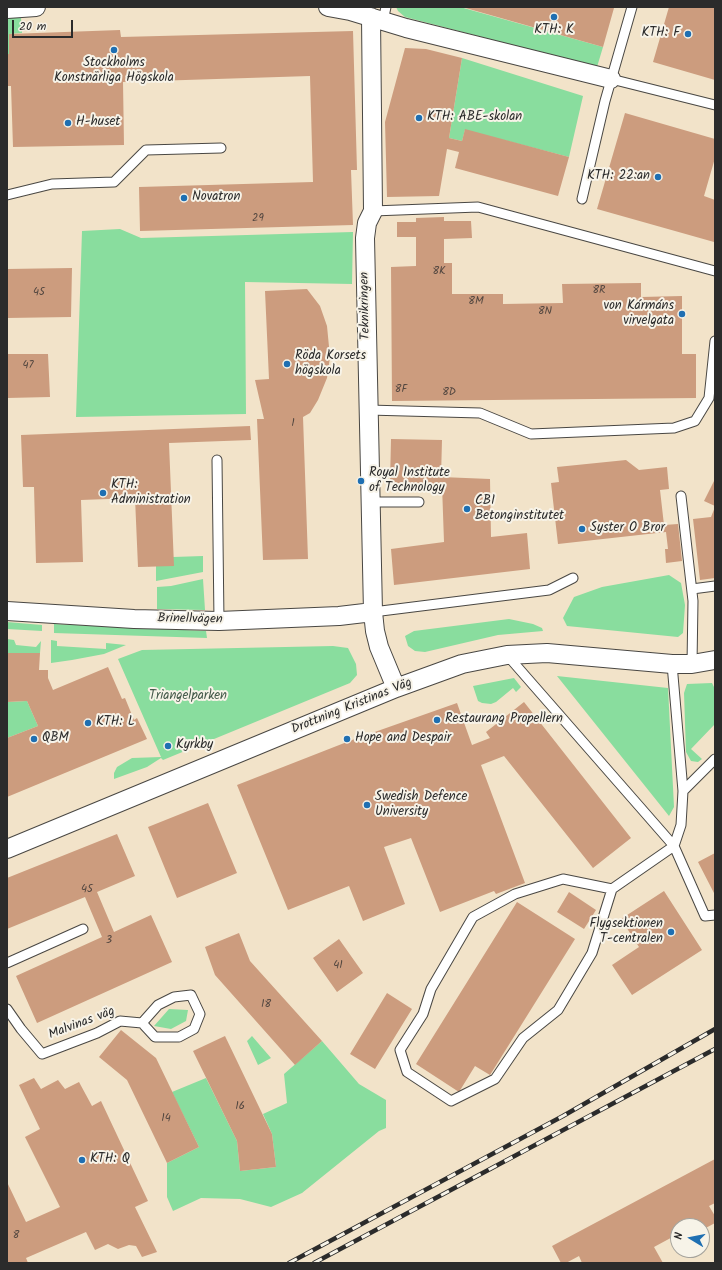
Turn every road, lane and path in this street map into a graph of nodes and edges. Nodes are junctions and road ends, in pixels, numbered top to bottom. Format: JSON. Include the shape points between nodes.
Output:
{"nodes":[{"id":1,"x":36,"y":7,"type":"edge"},
{"id":2,"x":328,"y":7,"type":"edge"},
{"id":3,"x":632,"y":7,"type":"edge"},
{"id":4,"x":7,"y":8,"type":"edge"},
{"id":5,"x":380,"y":15,"type":"edge"},
{"id":6,"x":611,"y":79,"type":"junction"},
{"id":7,"x":715,"y":105,"type":"edge"},
{"id":8,"x":221,"y":148,"type":"dead end"},
{"id":9,"x":7,"y":196,"type":"edge"},
{"id":10,"x":582,"y":199,"type":"dead end"},
{"id":11,"x":373,"y":211,"type":"junction"},
{"id":12,"x":715,"y":271,"type":"edge"},
{"id":13,"x":715,"y":341,"type":"edge"},
{"id":14,"x":368,"y":410,"type":"junction"},
{"id":15,"x":217,"y":460,"type":"dead end"},
{"id":16,"x":681,"y":496,"type":"dead end"},
{"id":17,"x":370,"y":502,"type":"junction"},
{"id":18,"x":419,"y":502,"type":"dead end"},
{"id":19,"x":573,"y":578,"type":"dead end"},
{"id":20,"x":715,"y":586,"type":"edge"},
{"id":21,"x":692,"y":589,"type":"junction"},
{"id":22,"x":7,"y":610,"type":"edge"},
{"id":23,"x":373,"y":612,"type":"junction"},
{"id":24,"x":219,"y":621,"type":"junction"},
{"id":25,"x":507,"y":655,"type":"junction"},
{"id":26,"x":715,"y":660,"type":"edge"},
{"id":27,"x":672,"y":664,"type":"junction"},
{"id":28,"x":692,"y":664,"type":"junction"},
{"id":29,"x":396,"y":688,"type":"junction"},
{"id":30,"x":715,"y":759,"type":"edge"},
{"id":31,"x":684,"y":791,"type":"junction"},
{"id":32,"x":674,"y":846,"type":"junction"},
{"id":33,"x":7,"y":849,"type":"edge"},
{"id":34,"x":612,"y":889,"type":"junction"},
{"id":35,"x":715,"y":915,"type":"edge"},
{"id":36,"x":83,"y":929,"type":"dead end"},
{"id":37,"x":7,"y":963,"type":"edge"},
{"id":38,"x":7,"y":1008,"type":"edge"},
{"id":39,"x":142,"y":1023,"type":"junction"}],
"edges":[{"from":1,"to":4,"type":"street"},
{"from":2,"to":5,"type":"street"},
{"from":3,"to":6,"type":"lane"},
{"from":5,"to":6,"type":"street","via":[[406,28]]},
{"from":5,"to":11,"type":"street","name":"Teknikringen"},
{"from":6,"to":7,"type":"lane"},
{"from":6,"to":10,"type":"lane"},
{"from":8,"to":9,"type":"lane","via":[[146,150],[114,182],[52,184]]},
{"from":11,"to":12,"type":"lane","via":[[478,207]]},
{"from":11,"to":14,"type":"street","name":"Teknikringen","via":[[367,224],[365,238]]},
{"from":13,"to":14,"type":"lane","via":[[709,398],[695,421],[674,428],[531,434],[480,413]]},
{"from":14,"to":17,"type":"street","name":"Teknikringen"},
{"from":15,"to":24,"type":"lane"},
{"from":16,"to":21,"type":"lane"},
{"from":17,"to":18,"type":"lane"},
{"from":17,"to":23,"type":"street","name":"Teknikringen"},
{"from":19,"to":23,"type":"lane","via":[[549,590]]},
{"from":20,"to":21,"type":"lane"},
{"from":21,"to":28,"type":"lane"},
{"from":22,"to":24,"type":"street","name":"Brinellvägen","via":[[134,619]]},
{"from":23,"to":24,"type":"street","name":"Brinellvägen","via":[[339,616]]},
{"from":23,"to":29,"type":"street","name":"Teknikringen","via":[[379,647]]},
{"from":25,"to":27,"type":"street","name":"Drottning Kristinas Väg","via":[[547,652]]},
{"from":25,"to":29,"type":"street","name":"Drottning Kristinas Väg","via":[[462,664]]},
{"from":25,"to":32,"type":"lane"},
{"from":26,"to":28,"type":"street","name":"Drottning Kristinas Väg"},
{"from":27,"to":28,"type":"street","name":"Drottning Kristinas Väg"},
{"from":27,"to":31,"type":"lane"},
{"from":29,"to":33,"type":"street","name":"Drottning Kristinas Väg"},
{"from":30,"to":31,"type":"lane"},
{"from":31,"to":32,"type":"lane","via":[[681,825]]},
{"from":32,"to":34,"type":"lane"},
{"from":32,"to":35,"type":"lane","via":[[705,916]]},
{"from":34,"to":34,"type":"lane","via":[[592,953],[558,1010],[523,1038],[495,1078],[451,1101],[407,1072],[400,1050],[423,1014],[431,989],[473,918],[515,894],[563,879]]},
{"from":36,"to":37,"type":"lane"},
{"from":38,"to":39,"type":"lane","name":"Malvinas väg","via":[[42,1054],[97,1033],[120,1021]]},
{"from":39,"to":39,"type":"lane","via":[[154,1037],[179,1037],[194,1029],[200,1014],[191,995],[174,997],[158,1005]]}]}
